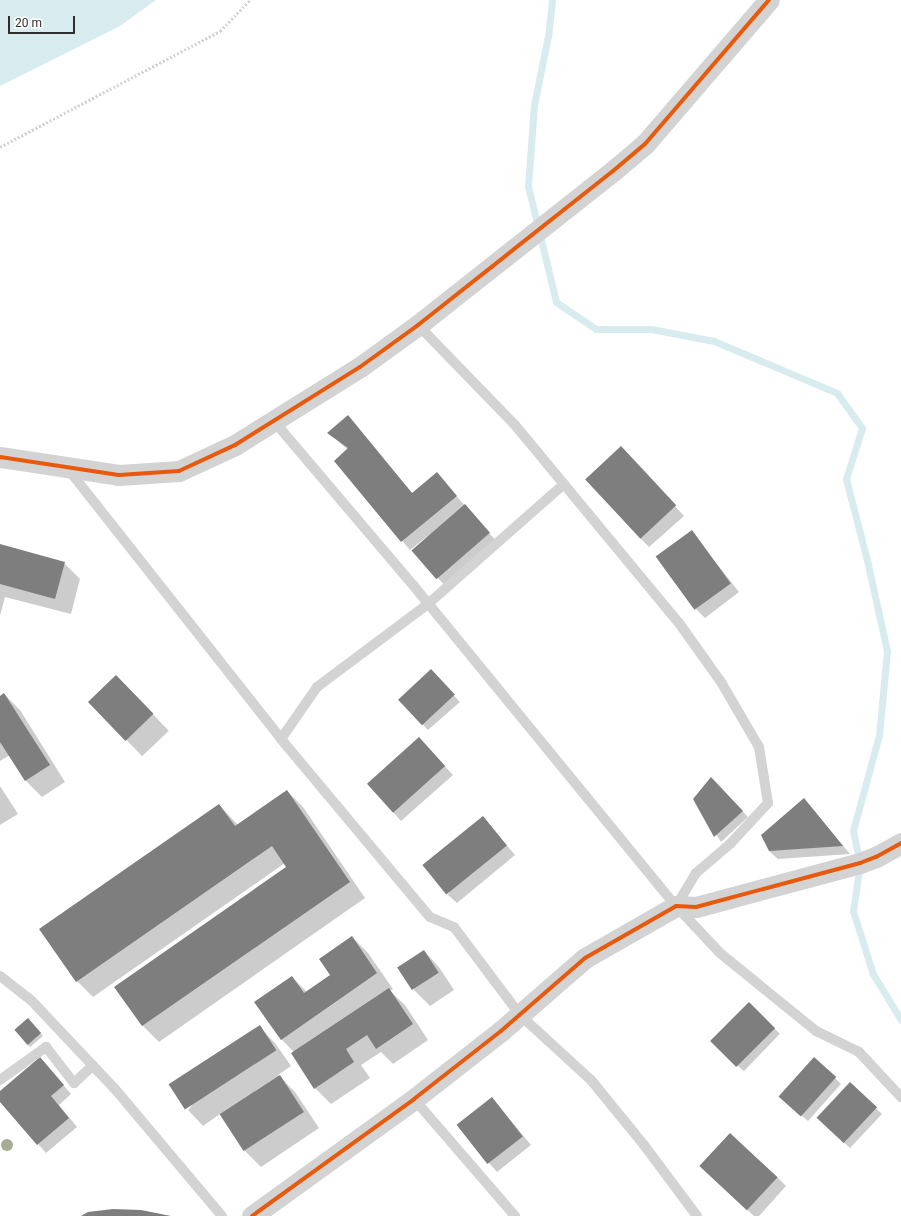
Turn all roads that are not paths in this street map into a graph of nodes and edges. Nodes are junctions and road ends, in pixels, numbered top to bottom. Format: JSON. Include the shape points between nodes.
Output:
{"nodes":[{"id":1,"x":769,"y":0,"type":"edge"},
{"id":2,"x":418,"y":325,"type":"junction"},
{"id":3,"x":273,"y":420,"type":"junction"},
{"id":4,"x":0,"y":457,"type":"edge"},
{"id":5,"x":67,"y":467,"type":"junction"},
{"id":6,"x":564,"y":484,"type":"junction"},
{"id":7,"x":428,"y":604,"type":"junction"},
{"id":8,"x":281,"y":739,"type":"junction"},
{"id":9,"x":901,"y":843,"type":"edge"},
{"id":10,"x":676,"y":906,"type":"junction"},
{"id":11,"x":0,"y":976,"type":"edge"},
{"id":12,"x":520,"y":1014,"type":"junction"},
{"id":13,"x":93,"y":1066,"type":"junction"},
{"id":14,"x":0,"y":1080,"type":"edge"},
{"id":15,"x":901,"y":1097,"type":"edge"},
{"id":16,"x":414,"y":1099,"type":"junction"},
{"id":17,"x":222,"y":1216,"type":"edge"},
{"id":18,"x":252,"y":1216,"type":"edge"},
{"id":19,"x":515,"y":1216,"type":"edge"},
{"id":20,"x":697,"y":1216,"type":"edge"}],
"edges":[{"from":1,"to":2,"type":"street","via":[[645,144]]},
{"from":2,"to":3,"type":"street","via":[[360,367]]},
{"from":2,"to":6,"type":"lane","via":[[515,425]]},
{"from":3,"to":5,"type":"street","via":[[235,445],[179,471],[119,476]]},
{"from":3,"to":7,"type":"lane"},
{"from":4,"to":5,"type":"street"},
{"from":5,"to":8,"type":"lane"},
{"from":6,"to":7,"type":"lane"},
{"from":6,"to":10,"type":"lane","via":[[679,623],[721,682],[759,747],[768,803],[730,844],[696,873]]},
{"from":7,"to":8,"type":"lane","via":[[317,687]]},
{"from":7,"to":10,"type":"lane"},
{"from":8,"to":12,"type":"lane","via":[[430,917],[454,927]]},
{"from":9,"to":10,"type":"street","via":[[860,863],[696,907]]},
{"from":10,"to":12,"type":"street","via":[[585,958]]},
{"from":10,"to":15,"type":"lane","via":[[720,953],[816,1031],[859,1052]]},
{"from":11,"to":13,"type":"lane","via":[[31,1000]]},
{"from":12,"to":16,"type":"street"},
{"from":12,"to":20,"type":"lane","via":[[591,1080]]},
{"from":13,"to":14,"type":"lane","via":[[74,1083],[46,1047]]},
{"from":13,"to":17,"type":"lane"},
{"from":16,"to":18,"type":"street"},
{"from":16,"to":19,"type":"lane"}]}
